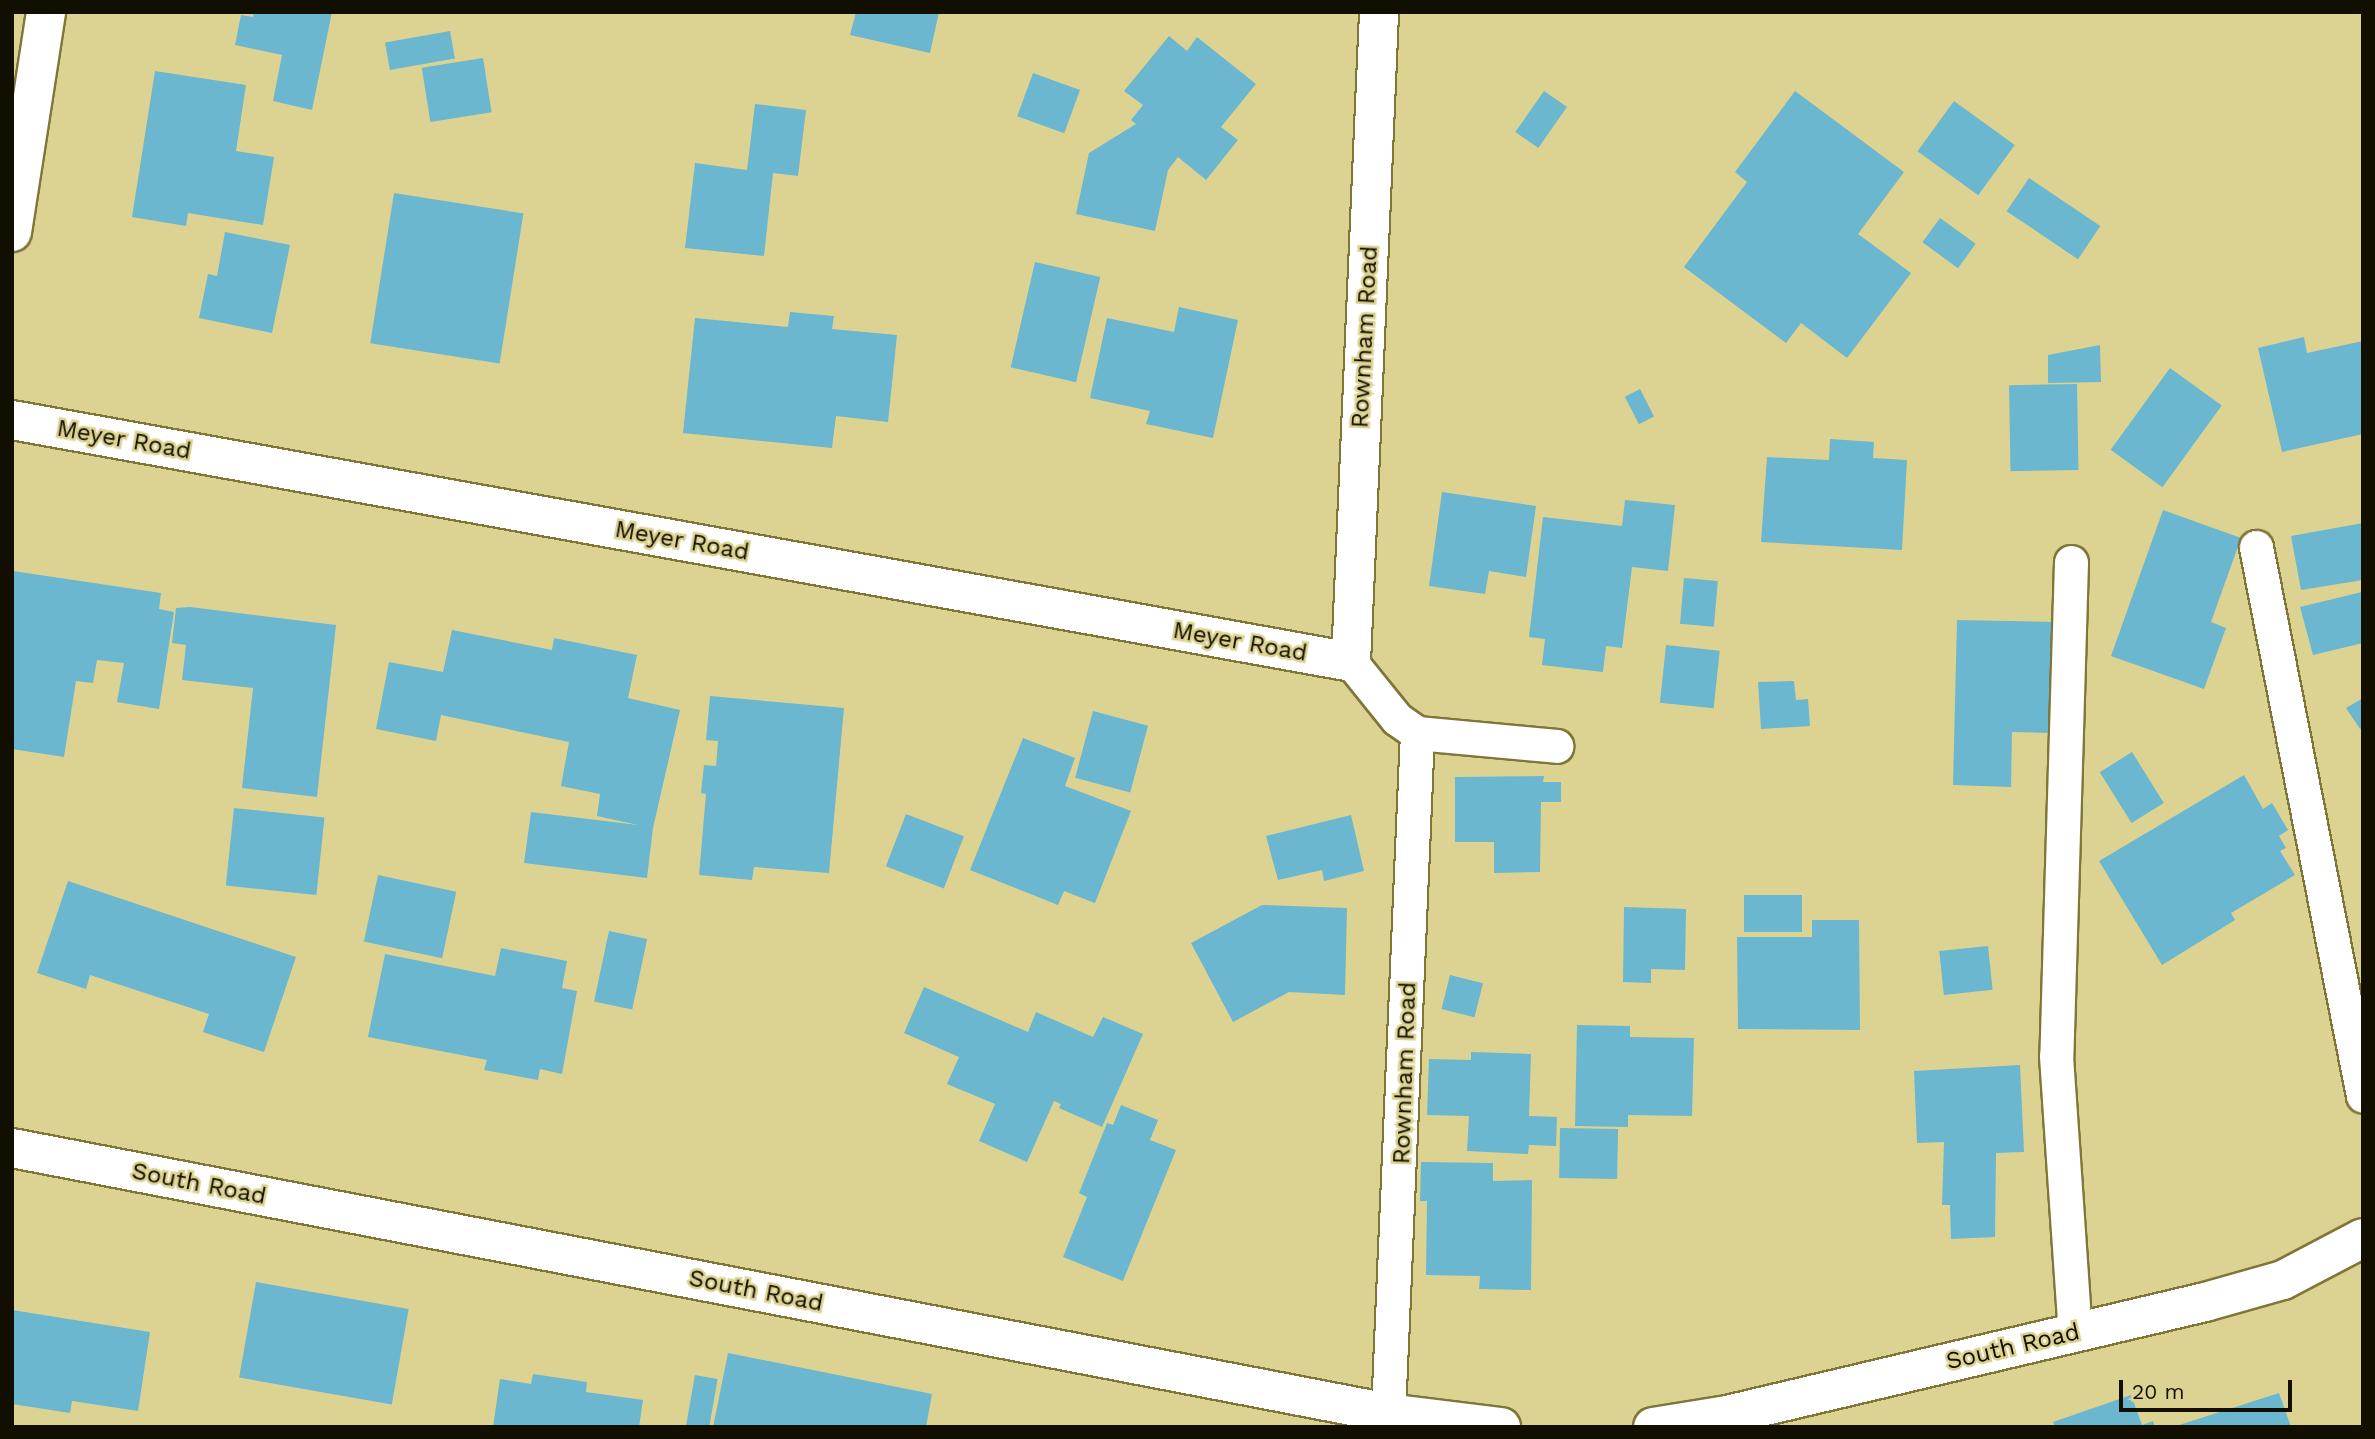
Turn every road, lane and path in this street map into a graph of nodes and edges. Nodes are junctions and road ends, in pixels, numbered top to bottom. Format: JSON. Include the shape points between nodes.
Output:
{"nodes":[{"id":1,"x":46,"y":12,"type":"edge"},
{"id":2,"x":1379,"y":12,"type":"edge"},
{"id":3,"x":12,"y":232,"type":"edge"},
{"id":4,"x":12,"y":420,"type":"edge"},
{"id":5,"x":2256,"y":547,"type":"dead end"},
{"id":6,"x":2071,"y":562,"type":"dead end"},
{"id":7,"x":1351,"y":662,"type":"junction"},
{"id":8,"x":1417,"y":733,"type":"junction"},
{"id":9,"x":1556,"y":746,"type":"dead end"},
{"id":10,"x":2363,"y":1096,"type":"edge"},
{"id":11,"x":12,"y":1148,"type":"edge"},
{"id":12,"x":2363,"y":1238,"type":"edge"},
{"id":13,"x":2075,"y":1333,"type":"junction"},
{"id":14,"x":1388,"y":1413,"type":"junction"},
{"id":15,"x":1501,"y":1427,"type":"edge"},
{"id":16,"x":1653,"y":1427,"type":"edge"}],
"edges":[{"from":1,"to":3,"type":"street"},
{"from":2,"to":7,"type":"street","name":"Rownham Road"},
{"from":4,"to":7,"type":"street","name":"Meyer Road"},
{"from":5,"to":10,"type":"lane"},
{"from":6,"to":13,"type":"lane","via":[[2056,1056]]},
{"from":7,"to":8,"type":"lane","via":[[1397,719]]},
{"from":8,"to":9,"type":"lane"},
{"from":8,"to":14,"type":"lane","name":"Rownham Road"},
{"from":11,"to":14,"type":"street","name":"South Road"},
{"from":12,"to":13,"type":"street","name":"South Road","via":[[2283,1280]]},
{"from":13,"to":16,"type":"street","name":"South Road","via":[[1727,1415]]},
{"from":14,"to":15,"type":"street","name":"South Road"}]}
